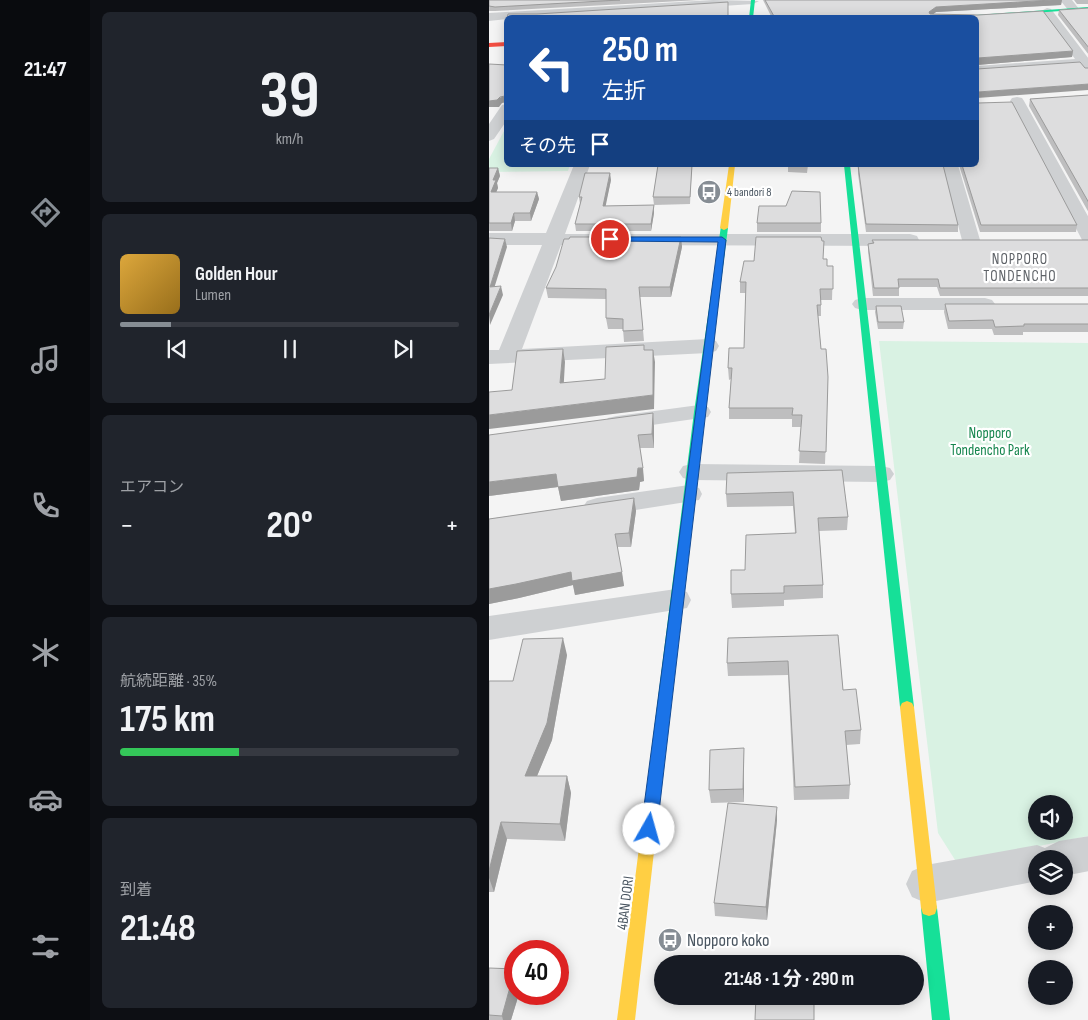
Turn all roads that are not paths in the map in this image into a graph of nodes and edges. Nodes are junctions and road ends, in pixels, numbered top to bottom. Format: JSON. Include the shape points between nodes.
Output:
{"nodes":[{"id":1,"x":571,"y":0,"type":"edge"},
{"id":2,"x":753,"y":1,"type":"edge"},
{"id":3,"x":638,"y":4,"type":"edge"},
{"id":4,"x":1069,"y":5,"type":"edge"},
{"id":5,"x":1088,"y":8,"type":"edge"},
{"id":6,"x":1047,"y":11,"type":"junction"},
{"id":7,"x":566,"y":12,"type":"junction"},
{"id":8,"x":520,"y":15,"type":"edge"},
{"id":9,"x":751,"y":15,"type":"edge"},
{"id":10,"x":504,"y":16,"type":"edge"},
{"id":11,"x":979,"y":16,"type":"edge"},
{"id":12,"x":489,"y":17,"type":"edge"},
{"id":13,"x":504,"y":44,"type":"edge"},
{"id":14,"x":489,"y":45,"type":"edge"},
{"id":15,"x":1084,"y":59,"type":"edge"},
{"id":16,"x":980,"y":67,"type":"edge"},
{"id":17,"x":1035,"y":99,"type":"edge"},
{"id":18,"x":504,"y":113,"type":"edge"},
{"id":19,"x":495,"y":127,"type":"edge"},
{"id":20,"x":581,"y":167,"type":"edge"},
{"id":21,"x":732,"y":167,"type":"edge"},
{"id":22,"x":847,"y":167,"type":"edge"},
{"id":23,"x":951,"y":167,"type":"edge"},
{"id":24,"x":1088,"y":238,"type":"edge"},
{"id":25,"x":489,"y":239,"type":"edge"},
{"id":26,"x":553,"y":239,"type":"junction"},
{"id":27,"x":722,"y":240,"type":"junction"},
{"id":28,"x":855,"y":240,"type":"junction"},
{"id":29,"x":932,"y":240,"type":"edge"},
{"id":30,"x":951,"y":240,"type":"edge"},
{"id":31,"x":971,"y":240,"type":"junction"},
{"id":32,"x":990,"y":240,"type":"edge"},
{"id":33,"x":1069,"y":240,"type":"edge"},
{"id":34,"x":862,"y":304,"type":"junction"},
{"id":35,"x":1000,"y":304,"type":"edge"},
{"id":36,"x":708,"y":346,"type":"junction"},
{"id":37,"x":498,"y":356,"type":"edge"},
{"id":38,"x":699,"y":412,"type":"junction"},
{"id":39,"x":594,"y":426,"type":"edge"},
{"id":40,"x":881,"y":474,"type":"junction"},
{"id":41,"x":691,"y":483,"type":"junction"},
{"id":42,"x":575,"y":510,"type":"edge"},
{"id":43,"x":676,"y":600,"type":"junction"},
{"id":44,"x":489,"y":628,"type":"edge"},
{"id":45,"x":1088,"y":853,"type":"edge"},
{"id":46,"x":1073,"y":856,"type":"edge"},
{"id":47,"x":1028,"y":865,"type":"edge"},
{"id":48,"x":926,"y":884,"type":"junction"},
{"id":49,"x":626,"y":1020,"type":"edge"},
{"id":50,"x":941,"y":1020,"type":"edge"}],
"edges":[{"from":1,"to":7,"type":"street"},
{"from":2,"to":3,"type":"street"},
{"from":2,"to":9,"type":"street"},
{"from":3,"to":7,"type":"street"},
{"from":4,"to":5,"type":"street"},
{"from":4,"to":6,"type":"street"},
{"from":6,"to":11,"type":"street"},
{"from":6,"to":15,"type":"street"},
{"from":7,"to":8,"type":"street"},
{"from":10,"to":12,"type":"street"},
{"from":13,"to":14,"type":"street"},
{"from":15,"to":16,"type":"street"},
{"from":17,"to":24,"type":"street","via":[[1009,102]]},
{"from":18,"to":19,"type":"street"},
{"from":20,"to":26,"type":"street"},
{"from":21,"to":27,"type":"street","name":"4BAN DORI"},
{"from":22,"to":28,"type":"street"},
{"from":23,"to":31,"type":"street"},
{"from":24,"to":33,"type":"street"},
{"from":25,"to":26,"type":"street"},
{"from":26,"to":27,"type":"street"},
{"from":26,"to":37,"type":"street"},
{"from":27,"to":28,"type":"street"},
{"from":27,"to":36,"type":"street","name":"4BAN DORI"},
{"from":28,"to":29,"type":"street"},
{"from":28,"to":34,"type":"street"},
{"from":30,"to":31,"type":"street"},
{"from":31,"to":32,"type":"street"},
{"from":34,"to":35,"type":"street"},
{"from":34,"to":40,"type":"street"},
{"from":36,"to":37,"type":"street"},
{"from":36,"to":38,"type":"street","name":"4BAN DORI"},
{"from":38,"to":39,"type":"street"},
{"from":38,"to":41,"type":"street","name":"4BAN DORI"},
{"from":40,"to":41,"type":"street"},
{"from":40,"to":48,"type":"street"},
{"from":41,"to":42,"type":"street"},
{"from":41,"to":43,"type":"street","name":"4BAN DORI"},
{"from":43,"to":44,"type":"street"},
{"from":43,"to":49,"type":"street","name":"4BAN DORI"},
{"from":45,"to":46,"type":"street"},
{"from":47,"to":48,"type":"street"},
{"from":48,"to":50,"type":"street"}]}
